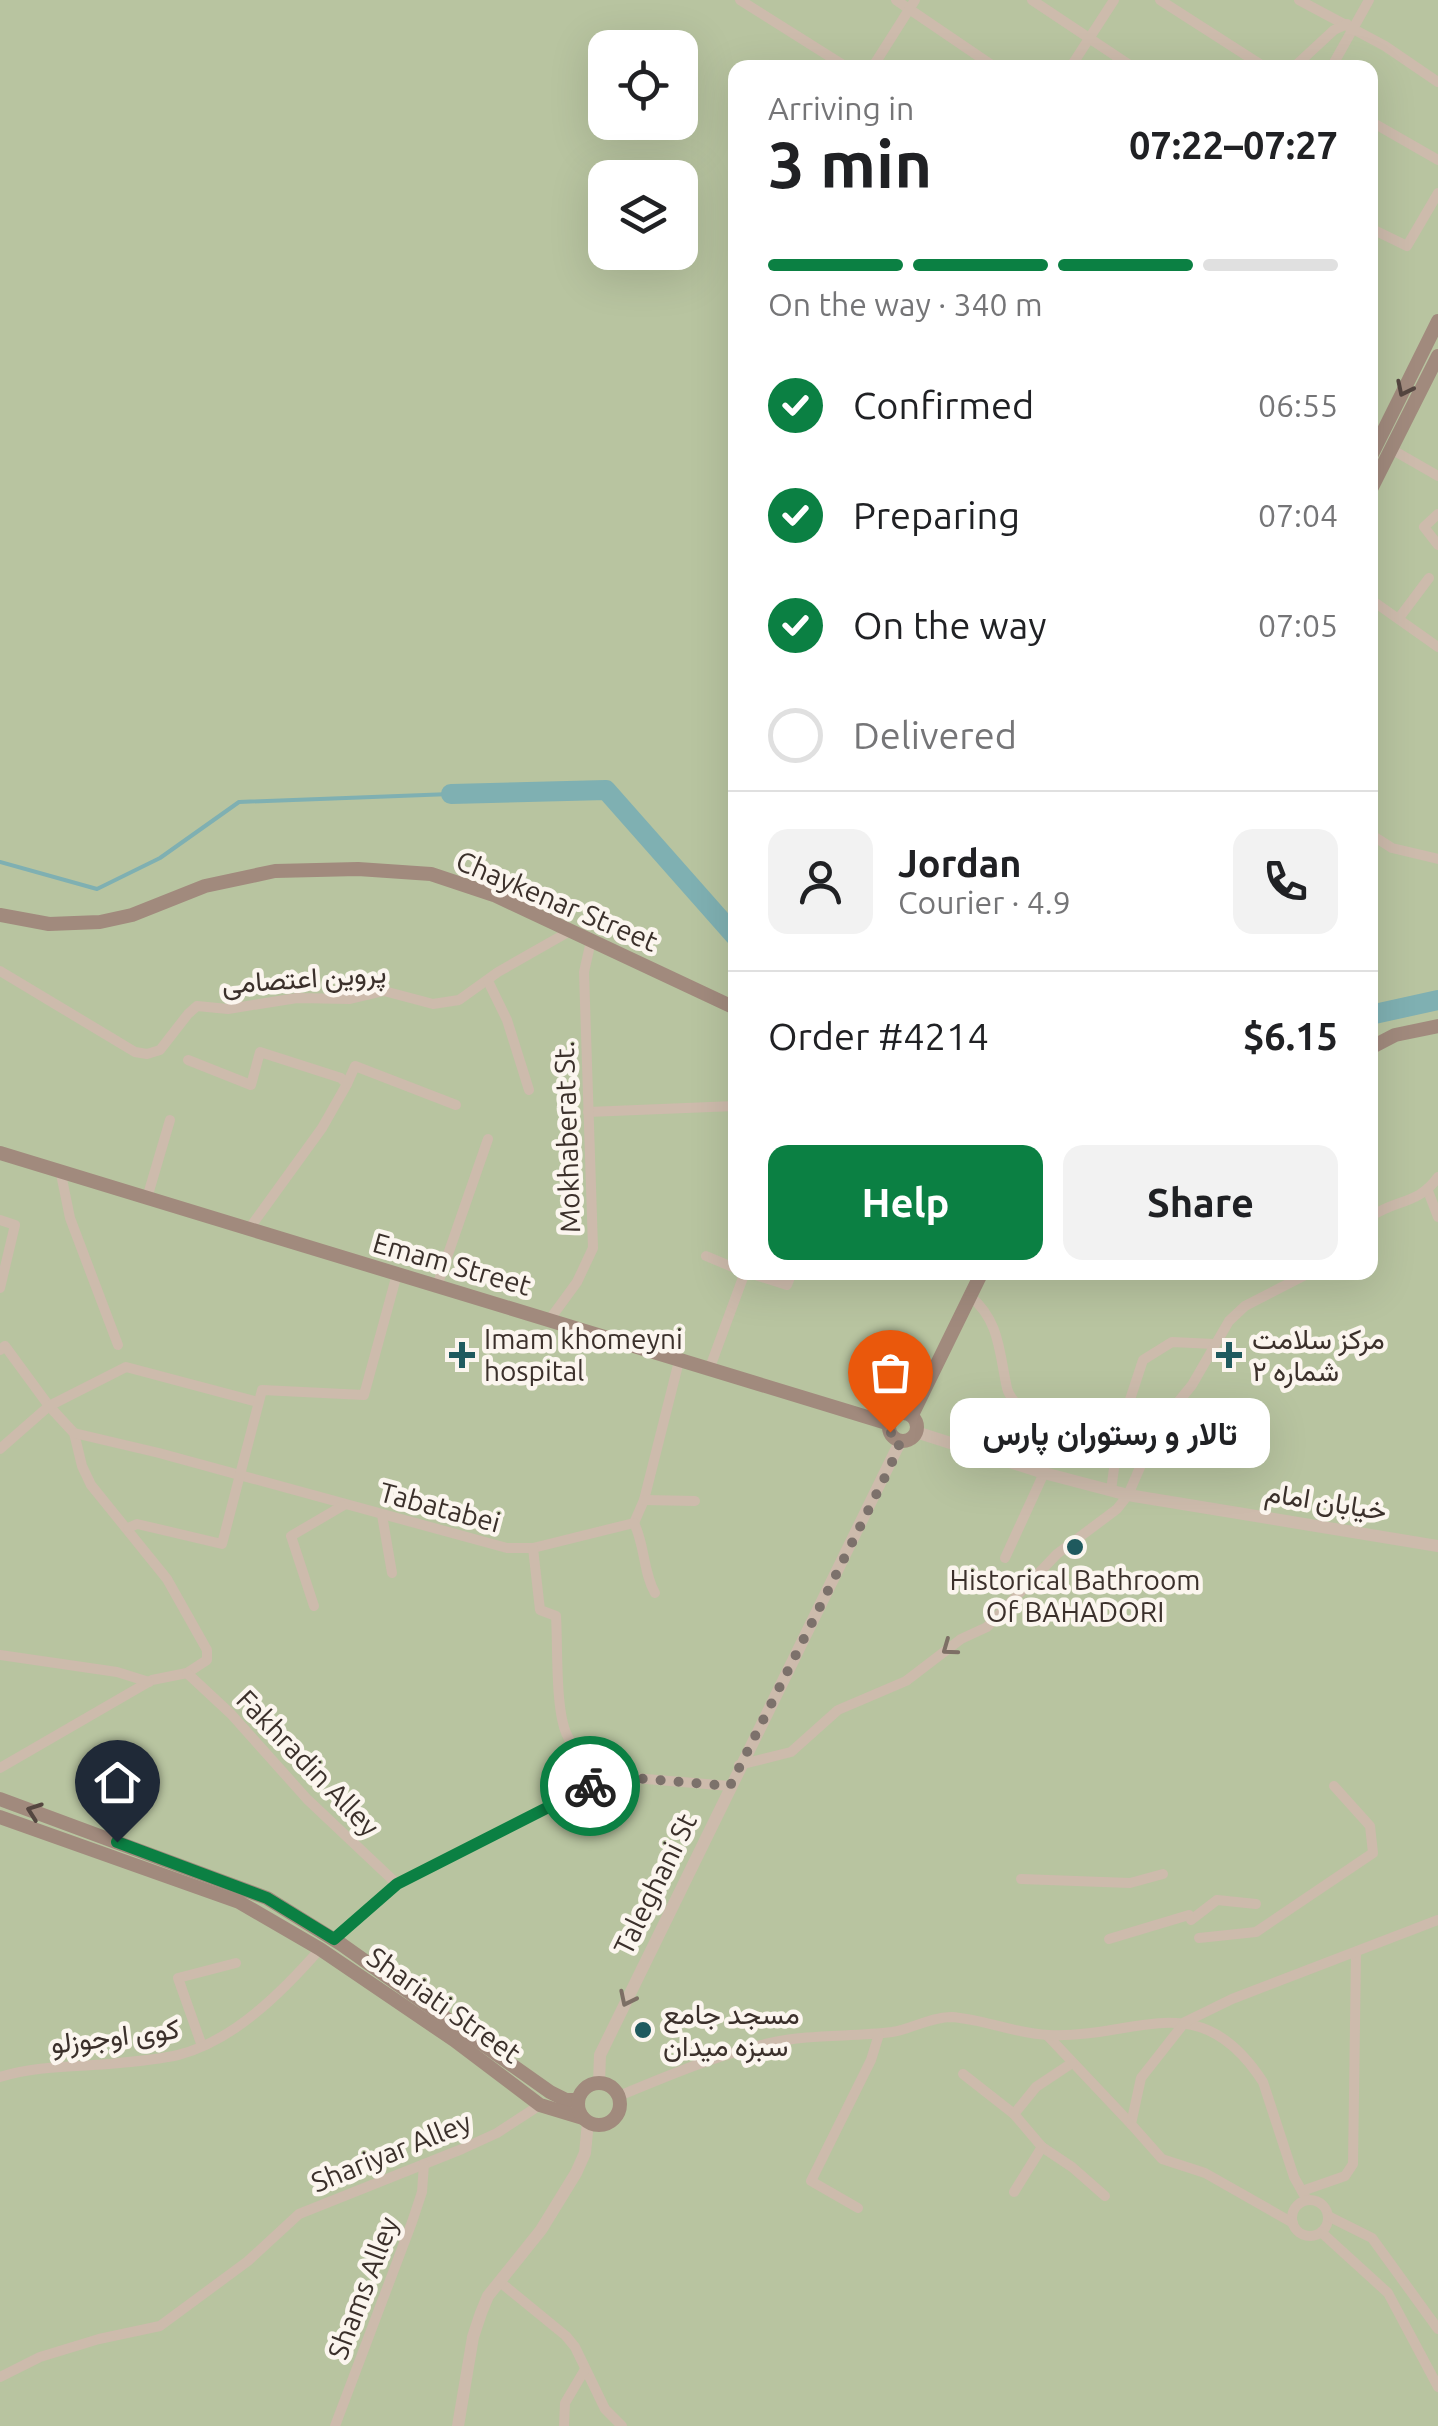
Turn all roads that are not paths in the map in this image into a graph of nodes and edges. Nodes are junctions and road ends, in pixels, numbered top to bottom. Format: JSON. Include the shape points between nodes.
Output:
{"nodes":[{"id":1,"x":740,"y":0,"type":"edge"},
{"id":2,"x":896,"y":0,"type":"edge"},
{"id":3,"x":1032,"y":0,"type":"edge"},
{"id":4,"x":1114,"y":0,"type":"edge"},
{"id":5,"x":1160,"y":0,"type":"edge"},
{"id":6,"x":1298,"y":0,"type":"edge"},
{"id":7,"x":1369,"y":0,"type":"edge"},
{"id":8,"x":913,"y":5,"type":"edge"},
{"id":9,"x":1350,"y":26,"type":"junction"},
{"id":10,"x":1090,"y":38,"type":"junction"},
{"id":11,"x":835,"y":60,"type":"edge"},
{"id":12,"x":877,"y":60,"type":"edge"},
{"id":13,"x":985,"y":60,"type":"edge"},
{"id":14,"x":1075,"y":60,"type":"edge"},
{"id":15,"x":1122,"y":60,"type":"edge"},
{"id":16,"x":1254,"y":60,"type":"edge"},
{"id":17,"x":1301,"y":60,"type":"edge"},
{"id":18,"x":1335,"y":60,"type":"edge"},
{"id":19,"x":1438,"y":82,"type":"edge"},
{"id":20,"x":1378,"y":126,"type":"edge"},
{"id":21,"x":1438,"y":160,"type":"edge"},
{"id":22,"x":1438,"y":192,"type":"edge"},
{"id":23,"x":1378,"y":232,"type":"edge"},
{"id":24,"x":1438,"y":321,"type":"edge"},
{"id":25,"x":1438,"y":356,"type":"edge"},
{"id":26,"x":1378,"y":442,"type":"edge"},
{"id":27,"x":1391,"y":449,"type":"junction"},
{"id":28,"x":1378,"y":475,"type":"edge"},
{"id":29,"x":1438,"y":476,"type":"edge"},
{"id":30,"x":1438,"y":514,"type":"edge"},
{"id":31,"x":1438,"y":544,"type":"edge"},
{"id":32,"x":1429,"y":578,"type":"dead end"},
{"id":33,"x":1378,"y":605,"type":"edge"},
{"id":34,"x":1399,"y":618,"type":"junction"},
{"id":35,"x":1438,"y":647,"type":"edge"},
{"id":36,"x":1378,"y":839,"type":"edge"},
{"id":37,"x":1438,"y":859,"type":"edge"},
{"id":38,"x":0,"y":915,"type":"edge"},
{"id":39,"x":570,"y":931,"type":"junction"},
{"id":40,"x":592,"y":942,"type":"junction"},
{"id":41,"x":0,"y":970,"type":"edge"},
{"id":42,"x":488,"y":980,"type":"junction"},
{"id":43,"x":728,"y":1005,"type":"edge"},
{"id":44,"x":1438,"y":1026,"type":"edge"},
{"id":45,"x":1378,"y":1044,"type":"edge"},
{"id":46,"x":188,"y":1060,"type":"dead end"},
{"id":47,"x":347,"y":1084,"type":"junction"},
{"id":48,"x":528,"y":1090,"type":"dead end"},
{"id":49,"x":456,"y":1105,"type":"dead end"},
{"id":50,"x":728,"y":1106,"type":"edge"},
{"id":51,"x":588,"y":1112,"type":"junction"},
{"id":52,"x":170,"y":1120,"type":"dead end"},
{"id":53,"x":488,"y":1139,"type":"dead end"},
{"id":54,"x":0,"y":1153,"type":"edge"},
{"id":55,"x":61,"y":1174,"type":"junction"},
{"id":56,"x":1438,"y":1177,"type":"edge"},
{"id":57,"x":1428,"y":1192,"type":"junction"},
{"id":58,"x":147,"y":1198,"type":"junction"},
{"id":59,"x":1378,"y":1214,"type":"edge"},
{"id":60,"x":1438,"y":1217,"type":"edge"},
{"id":61,"x":0,"y":1220,"type":"edge"},
{"id":62,"x":248,"y":1228,"type":"junction"},
{"id":63,"x":706,"y":1256,"type":"dead end"},
{"id":64,"x":728,"y":1265,"type":"edge"},
{"id":65,"x":397,"y":1274,"type":"junction"},
{"id":66,"x":742,"y":1280,"type":"edge"},
{"id":67,"x":1295,"y":1280,"type":"edge"},
{"id":68,"x":974,"y":1282,"type":"edge"},
{"id":69,"x":437,"y":1286,"type":"junction"},
{"id":70,"x":0,"y":1288,"type":"edge"},
{"id":71,"x":550,"y":1319,"type":"junction"},
{"id":72,"x":1214,"y":1344,"type":"junction"},
{"id":73,"x":118,"y":1345,"type":"dead end"},
{"id":74,"x":0,"y":1350,"type":"edge"},
{"id":75,"x":679,"y":1360,"type":"junction"},
{"id":76,"x":709,"y":1370,"type":"junction"},
{"id":77,"x":260,"y":1396,"type":"junction"},
{"id":78,"x":49,"y":1406,"type":"junction"},
{"id":79,"x":912,"y":1415,"type":"junction"},
{"id":80,"x":890,"y":1424,"type":"junction"},
{"id":81,"x":916,"y":1432,"type":"junction"},
{"id":82,"x":74,"y":1434,"type":"junction"},
{"id":83,"x":901,"y":1440,"type":"junction"},
{"id":84,"x":0,"y":1449,"type":"edge"},
{"id":85,"x":1038,"y":1471,"type":"junction"},
{"id":86,"x":240,"y":1475,"type":"junction"},
{"id":87,"x":1110,"y":1490,"type":"junction"},
{"id":88,"x":1128,"y":1495,"type":"junction"},
{"id":89,"x":644,"y":1500,"type":"junction"},
{"id":90,"x":696,"y":1500,"type":"dead end"},
{"id":91,"x":344,"y":1505,"type":"junction"},
{"id":92,"x":382,"y":1516,"type":"junction"},
{"id":93,"x":634,"y":1522,"type":"junction"},
{"id":94,"x":128,"y":1528,"type":"junction"},
{"id":95,"x":1438,"y":1546,"type":"edge"},
{"id":96,"x":533,"y":1548,"type":"junction"},
{"id":97,"x":1005,"y":1558,"type":"dead end"},
{"id":98,"x":392,"y":1573,"type":"dead end"},
{"id":99,"x":655,"y":1593,"type":"dead end"},
{"id":100,"x":314,"y":1606,"type":"dead end"},
{"id":101,"x":0,"y":1655,"type":"edge"},
{"id":102,"x":187,"y":1672,"type":"junction"},
{"id":103,"x":148,"y":1682,"type":"junction"},
{"id":104,"x":740,"y":1765,"type":"junction"},
{"id":105,"x":0,"y":1768,"type":"edge"},
{"id":106,"x":596,"y":1784,"type":"junction"},
{"id":107,"x":730,"y":1786,"type":"junction"},
{"id":108,"x":1334,"y":1786,"type":"dead end"},
{"id":109,"x":0,"y":1799,"type":"edge"},
{"id":110,"x":0,"y":1817,"type":"edge"},
{"id":111,"x":109,"y":1838,"type":"junction"},
{"id":112,"x":103,"y":1854,"type":"junction"},
{"id":113,"x":1163,"y":1874,"type":"dead end"},
{"id":114,"x":1022,"y":1879,"type":"dead end"},
{"id":115,"x":397,"y":1884,"type":"junction"},
{"id":116,"x":1256,"y":1904,"type":"dead end"},
{"id":117,"x":1435,"y":1924,"type":"edge"},
{"id":118,"x":1198,"y":1938,"type":"dead end"},
{"id":119,"x":334,"y":1939,"type":"junction"},
{"id":120,"x":1109,"y":1939,"type":"dead end"},
{"id":121,"x":320,"y":1949,"type":"junction"},
{"id":122,"x":1356,"y":1954,"type":"junction"},
{"id":123,"x":236,"y":1963,"type":"dead end"},
{"id":124,"x":1184,"y":2022,"type":"junction"},
{"id":125,"x":878,"y":2034,"type":"junction"},
{"id":126,"x":1047,"y":2035,"type":"junction"},
{"id":127,"x":202,"y":2046,"type":"junction"},
{"id":128,"x":1072,"y":2063,"type":"junction"},
{"id":129,"x":963,"y":2074,"type":"dead end"},
{"id":130,"x":0,"y":2077,"type":"edge"},
{"id":131,"x":599,"y":2083,"type":"junction"},
{"id":132,"x":618,"y":2096,"type":"junction"},
{"id":133,"x":578,"y":2100,"type":"junction"},
{"id":134,"x":540,"y":2105,"type":"junction"},
{"id":135,"x":1014,"y":2114,"type":"junction"},
{"id":136,"x":586,"y":2120,"type":"junction"},
{"id":137,"x":1132,"y":2124,"type":"junction"},
{"id":138,"x":1042,"y":2147,"type":"junction"},
{"id":139,"x":424,"y":2164,"type":"junction"},
{"id":140,"x":1014,"y":2192,"type":"dead end"},
{"id":141,"x":1105,"y":2196,"type":"dead end"},
{"id":142,"x":1305,"y":2196,"type":"junction"},
{"id":143,"x":858,"y":2208,"type":"dead end"},
{"id":144,"x":1328,"y":2216,"type":"junction"},
{"id":145,"x":1294,"y":2223,"type":"junction"},
{"id":146,"x":1322,"y":2232,"type":"junction"},
{"id":147,"x":500,"y":2282,"type":"junction"},
{"id":148,"x":1438,"y":2329,"type":"edge"},
{"id":149,"x":1426,"y":2362,"type":"junction"},
{"id":150,"x":584,"y":2372,"type":"junction"},
{"id":151,"x":0,"y":2376,"type":"edge"},
{"id":152,"x":1438,"y":2378,"type":"edge"},
{"id":153,"x":1438,"y":2387,"type":"edge"},
{"id":154,"x":335,"y":2426,"type":"edge"},
{"id":155,"x":458,"y":2426,"type":"edge"},
{"id":156,"x":564,"y":2426,"type":"edge"},
{"id":157,"x":622,"y":2426,"type":"edge"}],
"edges":[{"from":1,"to":11,"type":"street"},
{"from":2,"to":8,"type":"street"},
{"from":3,"to":10,"type":"street"},
{"from":4,"to":10,"type":"street"},
{"from":5,"to":16,"type":"street"},
{"from":6,"to":9,"type":"street"},
{"from":7,"to":9,"type":"street"},
{"from":8,"to":12,"type":"street"},
{"from":8,"to":13,"type":"street"},
{"from":9,"to":17,"type":"street","via":[[1334,30]]},
{"from":9,"to":18,"type":"street"},
{"from":9,"to":19,"type":"street"},
{"from":10,"to":14,"type":"street"},
{"from":10,"to":15,"type":"street"},
{"from":20,"to":21,"type":"street"},
{"from":22,"to":23,"type":"street","via":[[1408,246]]},
{"from":24,"to":26,"type":"main road","one_way":true},
{"from":25,"to":27,"type":"main road"},
{"from":27,"to":28,"type":"main road"},
{"from":27,"to":29,"type":"street"},
{"from":30,"to":31,"type":"street","via":[[1424,527]]},
{"from":32,"to":34,"type":"street"},
{"from":33,"to":34,"type":"street"},
{"from":34,"to":35,"type":"street"},
{"from":36,"to":37,"type":"street"},
{"from":38,"to":39,"type":"main road","name":"Chaykenar Street","via":[[49,924],[100,922],[240,878],[358,869],[431,874]]},
{"from":39,"to":40,"type":"main road","name":"Chaykenar Street"},
{"from":39,"to":42,"type":"street","name":"پروین اعتصامی"},
{"from":40,"to":43,"type":"main road","name":"Chaykenar Street"},
{"from":40,"to":51,"type":"street","name":"Mokhaberat St.","via":[[584,972]]},
{"from":41,"to":42,"type":"street","name":"پروین اعتصامی","via":[[147,1054],[160,1050],[198,1006],[350,999],[384,991],[433,1004],[459,1000]]},
{"from":42,"to":48,"type":"street"},
{"from":44,"to":45,"type":"main road"},
{"from":46,"to":47,"type":"street","via":[[251,1085],[260,1052]]},
{"from":47,"to":49,"type":"street","via":[[356,1066]]},
{"from":47,"to":62,"type":"street"},
{"from":50,"to":51,"type":"street"},
{"from":51,"to":71,"type":"street","name":"Mokhaberat St.","via":[[593,1248]]},
{"from":52,"to":58,"type":"street"},
{"from":53,"to":69,"type":"street"},
{"from":54,"to":55,"type":"main road","name":"Emam Street"},
{"from":55,"to":58,"type":"main road","name":"Emam Street"},
{"from":55,"to":73,"type":"street","via":[[70,1218]]},
{"from":56,"to":57,"type":"street"},
{"from":57,"to":59,"type":"street"},
{"from":57,"to":60,"type":"street"},
{"from":58,"to":62,"type":"main road","name":"Emam Street"},
{"from":61,"to":70,"type":"street","via":[[15,1225]]},
{"from":62,"to":65,"type":"main road","name":"Emam Street"},
{"from":63,"to":64,"type":"street"},
{"from":65,"to":69,"type":"main road","name":"Emam Street"},
{"from":65,"to":77,"type":"street","via":[[364,1394]]},
{"from":66,"to":76,"type":"street"},
{"from":67,"to":72,"type":"street","via":[[1245,1306]]},
{"from":68,"to":79,"type":"main road"},
{"from":68,"to":85,"type":"street","via":[[991,1316],[1008,1393],[1024,1417]]},
{"from":69,"to":71,"type":"main road","name":"Emam Street"},
{"from":71,"to":75,"type":"main road","name":"Emam Street"},
{"from":72,"to":87,"type":"street","via":[[1172,1342],[1143,1360],[1119,1434]]},
{"from":72,"to":88,"type":"street","via":[[1157,1428]]},
{"from":74,"to":78,"type":"street","via":[[5,1346]]},
{"from":75,"to":76,"type":"main road","name":"Emam Street"},
{"from":75,"to":89,"type":"street"},
{"from":76,"to":80,"type":"main road","name":"Emam Street"},
{"from":77,"to":78,"type":"street","via":[[126,1367]]},
{"from":77,"to":86,"type":"street"},
{"from":78,"to":82,"type":"street"},
{"from":78,"to":84,"type":"street"},
{"from":79,"to":80,"type":"main road","via":[[898,1413]]},
{"from":79,"to":81,"type":"main road"},
{"from":80,"to":83,"type":"main road"},
{"from":81,"to":83,"type":"main road"},
{"from":81,"to":85,"type":"street","name":"خیابان امام"},
{"from":82,"to":86,"type":"street","name":"Tabatabei"},
{"from":82,"to":94,"type":"street","via":[[92,1484]]},
{"from":83,"to":104,"type":"street","name":"Taleghani St"},
{"from":85,"to":87,"type":"street","name":"خیابان امام"},
{"from":85,"to":97,"type":"street"},
{"from":86,"to":91,"type":"street","name":"Tabatabei"},
{"from":86,"to":94,"type":"street","via":[[222,1544],[137,1524]]},
{"from":87,"to":88,"type":"street","name":"خیابان امام"},
{"from":88,"to":95,"type":"street","name":"خیابان امام"},
{"from":88,"to":104,"type":"street","one_way":true,"via":[[987,1627],[906,1682],[838,1710],[791,1752]]},
{"from":89,"to":90,"type":"street"},
{"from":89,"to":93,"type":"street"},
{"from":91,"to":92,"type":"street","name":"Tabatabei"},
{"from":91,"to":100,"type":"street","via":[[291,1536]]},
{"from":92,"to":96,"type":"street","name":"Tabatabei","via":[[507,1548]]},
{"from":92,"to":98,"type":"street"},
{"from":93,"to":96,"type":"street","name":"Tabatabei"},
{"from":93,"to":99,"type":"street"},
{"from":94,"to":102,"type":"street","via":[[167,1579],[207,1650],[207,1660]]},
{"from":96,"to":106,"type":"street","via":[[540,1610],[556,1616],[567,1735]]},
{"from":101,"to":103,"type":"street"},
{"from":102,"to":103,"type":"street"},
{"from":102,"to":115,"type":"street","name":"Fakhradin Alley"},
{"from":103,"to":105,"type":"street"},
{"from":104,"to":107,"type":"street","name":"Taleghani St"},
{"from":106,"to":107,"type":"street","via":[[622,1777]]},
{"from":106,"to":115,"type":"street"},
{"from":107,"to":131,"type":"street","name":"Taleghani St","one_way":true,"via":[[600,2055]]},
{"from":108,"to":118,"type":"street","via":[[1370,1826],[1373,1853],[1256,1932]]},
{"from":111,"to":109,"type":"main road","name":"Shariati Street","one_way":true},
{"from":110,"to":112,"type":"main road","name":"Shariati Street"},
{"from":111,"to":112,"type":"main road"},
{"from":111,"to":119,"type":"main road","name":"Shariati Street","via":[[252,1891]]},
{"from":112,"to":121,"type":"main road","name":"Shariati Street","via":[[240,1902]]},
{"from":113,"to":114,"type":"street","via":[[1130,1884]]},
{"from":115,"to":119,"type":"street"},
{"from":116,"to":120,"type":"street","via":[[1217,1900],[1190,1918]]},
{"from":117,"to":122,"type":"street"},
{"from":119,"to":133,"type":"main road","name":"Shariati Street","via":[[550,2092]]},
{"from":121,"to":127,"type":"street","name":"کوی اوجوزلو","via":[[244,2020]]},
{"from":121,"to":134,"type":"main road","name":"Shariati Street"},
{"from":122,"to":124,"type":"street"},
{"from":122,"to":142,"type":"street","via":[[1352,2164],[1346,2176]]},
{"from":123,"to":127,"type":"street","via":[[178,1978]]},
{"from":124,"to":126,"type":"street"},
{"from":124,"to":137,"type":"street","via":[[1141,2078]]},
{"from":124,"to":142,"type":"street","via":[[1216,2036],[1256,2072]]},
{"from":125,"to":126,"type":"street","via":[[949,2017]]},
{"from":125,"to":132,"type":"street","via":[[768,2043]]},
{"from":125,"to":143,"type":"street","via":[[811,2181]]},
{"from":126,"to":128,"type":"street"},
{"from":127,"to":130,"type":"street","name":"کوی اوجوزلو","via":[[179,2055],[28,2068]]},
{"from":128,"to":135,"type":"street"},
{"from":128,"to":137,"type":"street"},
{"from":129,"to":135,"type":"street"},
{"from":131,"to":132,"type":"main road"},
{"from":131,"to":133,"type":"main road"},
{"from":132,"to":136,"type":"main road","via":[[613,2120],[601,2126]]},
{"from":133,"to":136,"type":"main road"},
{"from":134,"to":136,"type":"main road","name":"Shariati Street"},
{"from":134,"to":139,"type":"street","name":"Shariyar Alley","via":[[497,2133]]},
{"from":135,"to":138,"type":"street"},
{"from":136,"to":147,"type":"street","via":[[585,2154],[576,2173]]},
{"from":137,"to":145,"type":"street","via":[[1162,2159],[1206,2174]]},
{"from":138,"to":140,"type":"street"},
{"from":138,"to":141,"type":"street"},
{"from":139,"to":151,"type":"street","name":"Shariyar Alley","via":[[299,2214],[160,2326],[100,2338]]},
{"from":139,"to":154,"type":"street","name":"Shams Alley","via":[[412,2222]]},
{"from":142,"to":144,"type":"street"},
{"from":142,"to":145,"type":"street"},
{"from":144,"to":146,"type":"street"},
{"from":144,"to":148,"type":"street","via":[[1372,2238]]},
{"from":145,"to":146,"type":"street","via":[[1305,2234]]},
{"from":146,"to":149,"type":"street","via":[[1388,2293]]},
{"from":147,"to":150,"type":"street","via":[[566,2336]]},
{"from":147,"to":155,"type":"street","via":[[473,2337]]},
{"from":149,"to":152,"type":"street"},
{"from":149,"to":153,"type":"street"},
{"from":150,"to":156,"type":"street","via":[[565,2403]]},
{"from":150,"to":157,"type":"street","via":[[604,2410]]}]}
